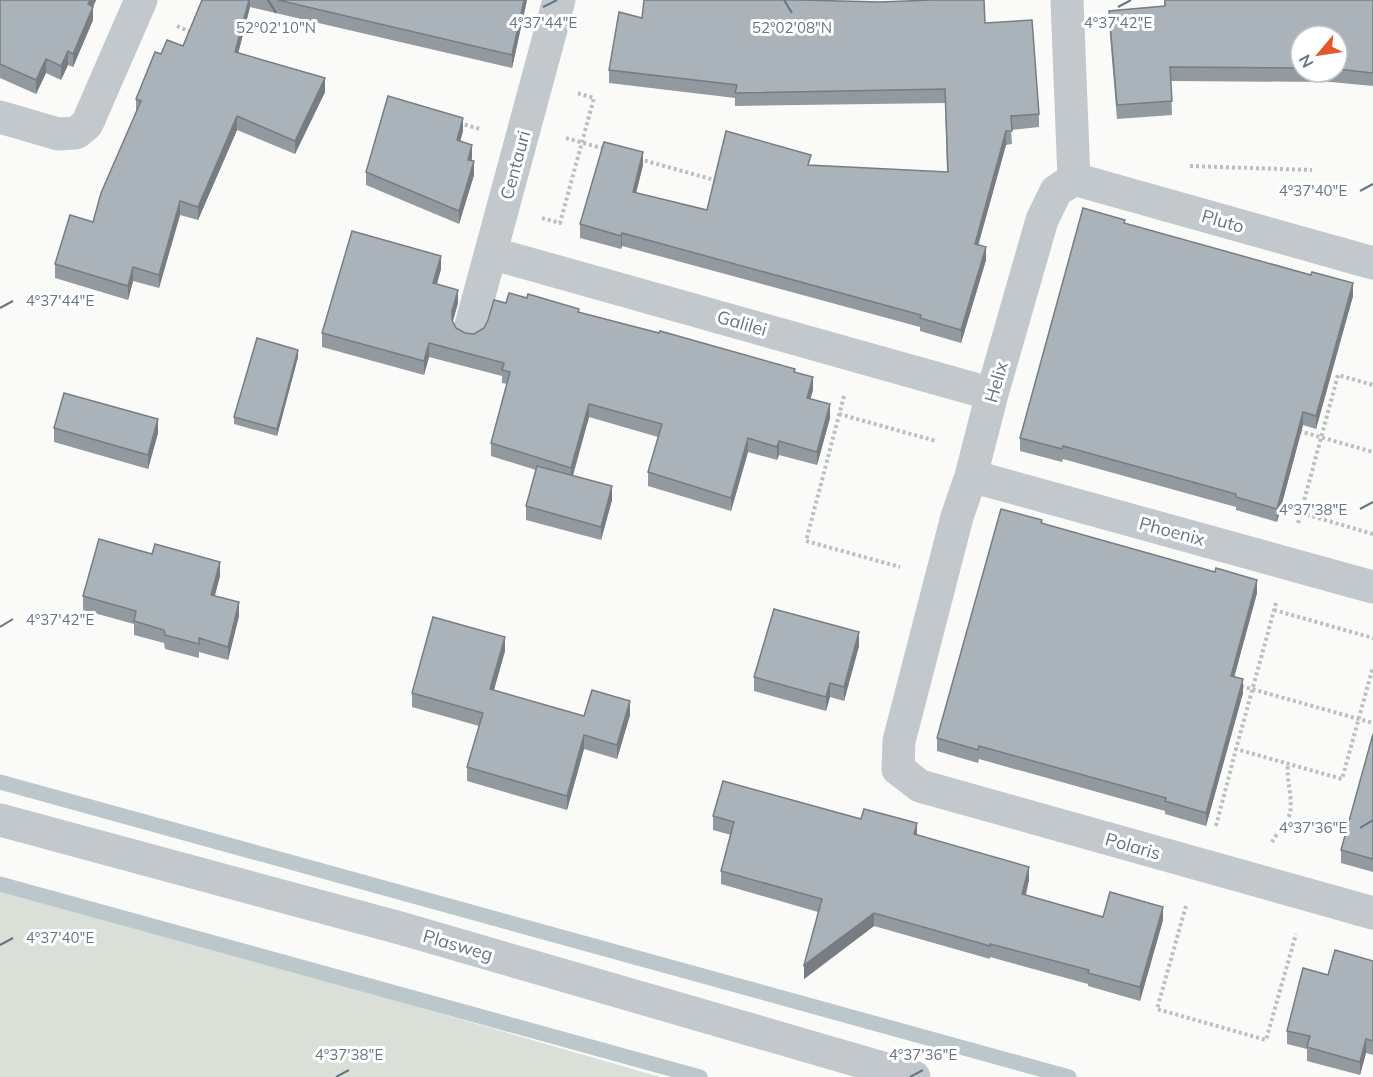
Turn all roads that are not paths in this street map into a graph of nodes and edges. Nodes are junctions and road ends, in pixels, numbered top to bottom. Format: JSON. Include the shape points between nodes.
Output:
{"nodes":[{"id":1,"x":559,"y":0,"type":"edge"},
{"id":2,"x":1067,"y":0,"type":"edge"},
{"id":3,"x":140,"y":4,"type":"edge"},
{"id":4,"x":0,"y":117,"type":"edge"},
{"id":5,"x":1074,"y":179,"type":"junction"},
{"id":6,"x":491,"y":253,"type":"junction"},
{"id":7,"x":1373,"y":263,"type":"edge"},
{"id":8,"x":470,"y":329,"type":"dead end"},
{"id":9,"x":992,"y":394,"type":"junction"},
{"id":10,"x":974,"y":464,"type":"junction"},
{"id":11,"x":1373,"y":587,"type":"edge"},
{"id":12,"x":898,"y":769,"type":"joint"},
{"id":13,"x":0,"y":820,"type":"edge"},
{"id":14,"x":1373,"y":913,"type":"edge"},
{"id":15,"x":914,"y":1077,"type":"edge"}],
"edges":[{"from":1,"to":6,"type":"street","name":"Centauri"},
{"from":2,"to":5,"type":"street"},
{"from":3,"to":4,"type":"street","via":[[87,124],[76,134],[58,134]]},
{"from":5,"to":7,"type":"street","name":"Pluto"},
{"from":5,"to":9,"type":"street","name":"Helix","via":[[1056,191],[1042,220]]},
{"from":6,"to":8,"type":"street","name":"Centauri"},
{"from":6,"to":9,"type":"street","name":"Galilei"},
{"from":9,"to":10,"type":"street","name":"Helix"},
{"from":10,"to":11,"type":"street","name":"Phoenix"},
{"from":10,"to":12,"type":"street","name":"Helix","via":[[898,741]]},
{"from":12,"to":14,"type":"street","name":"Polaris","via":[[920,786]]},
{"from":13,"to":15,"type":"street","name":"Plasweg","via":[[400,928]]}]}
